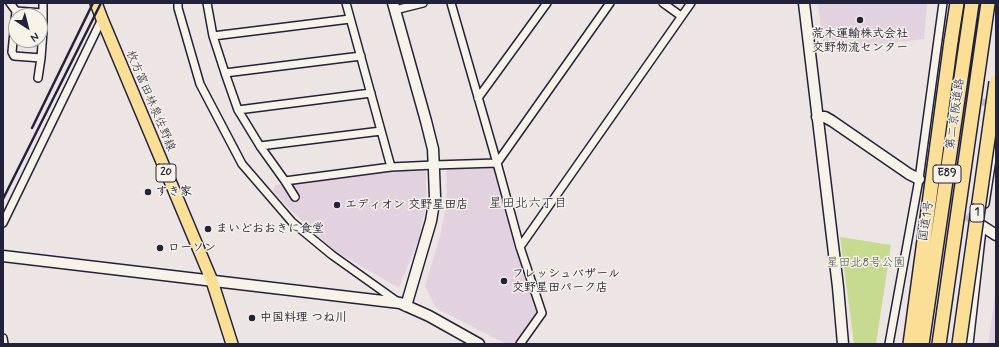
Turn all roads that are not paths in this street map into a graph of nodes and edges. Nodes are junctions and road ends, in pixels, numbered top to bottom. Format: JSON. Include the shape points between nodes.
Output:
{"nodes":[{"id":1,"x":96,"y":3,"type":"edge"},
{"id":2,"x":178,"y":3,"type":"edge"},
{"id":3,"x":207,"y":3,"type":"edge"},
{"id":4,"x":346,"y":3,"type":"edge"},
{"id":5,"x":422,"y":3,"type":"edge"},
{"id":6,"x":451,"y":3,"type":"edge"},
{"id":7,"x":546,"y":3,"type":"edge"},
{"id":8,"x":610,"y":3,"type":"edge"},
{"id":9,"x":663,"y":3,"type":"edge"},
{"id":10,"x":691,"y":3,"type":"edge"},
{"id":11,"x":804,"y":3,"type":"edge"},
{"id":12,"x":943,"y":3,"type":"edge"},
{"id":13,"x":957,"y":3,"type":"edge"},
{"id":14,"x":972,"y":3,"type":"edge"},
{"id":15,"x":988,"y":3,"type":"edge"},
{"id":16,"x":394,"y":6,"type":"edge"},
{"id":17,"x":681,"y":16,"type":"junction"},
{"id":18,"x":102,"y":19,"type":"junction"},
{"id":19,"x":350,"y":19,"type":"junction"},
{"id":20,"x":213,"y":36,"type":"junction"},
{"id":21,"x":12,"y":48,"type":"edge"},
{"id":22,"x":42,"y":48,"type":"edge"},
{"id":23,"x":361,"y":56,"type":"junction"},
{"id":24,"x":41,"y":58,"type":"junction"},
{"id":25,"x":224,"y":73,"type":"junction"},
{"id":26,"x":38,"y":78,"type":"dead end"},
{"id":27,"x":996,"y":82,"type":"edge"},
{"id":28,"x":371,"y":93,"type":"junction"},
{"id":29,"x":478,"y":98,"type":"junction"},
{"id":30,"x":238,"y":110,"type":"junction"},
{"id":31,"x":817,"y":117,"type":"junction"},
{"id":32,"x":381,"y":131,"type":"junction"},
{"id":33,"x":996,"y":133,"type":"edge"},
{"id":34,"x":260,"y":146,"type":"junction"},
{"id":35,"x":497,"y":163,"type":"junction"},
{"id":36,"x":434,"y":165,"type":"junction"},
{"id":37,"x":391,"y":168,"type":"junction"},
{"id":38,"x":919,"y":179,"type":"junction"},
{"id":39,"x":285,"y":180,"type":"junction"},
{"id":40,"x":295,"y":197,"type":"dead end"},
{"id":41,"x":3,"y":223,"type":"edge"},
{"id":42,"x":982,"y":226,"type":"junction"},
{"id":43,"x":996,"y":234,"type":"edge"},
{"id":44,"x":520,"y":247,"type":"junction"},
{"id":45,"x":3,"y":256,"type":"edge"},
{"id":46,"x":212,"y":281,"type":"junction"},
{"id":47,"x":403,"y":304,"type":"junction"},
{"id":48,"x":3,"y":338,"type":"edge"},
{"id":49,"x":4,"y":344,"type":"edge"},
{"id":50,"x":232,"y":344,"type":"edge"},
{"id":51,"x":479,"y":344,"type":"edge"},
{"id":52,"x":520,"y":344,"type":"edge"},
{"id":53,"x":844,"y":344,"type":"edge"},
{"id":54,"x":889,"y":344,"type":"edge"},
{"id":55,"x":910,"y":344,"type":"edge"},
{"id":56,"x":922,"y":344,"type":"edge"},
{"id":57,"x":939,"y":344,"type":"edge"},
{"id":58,"x":959,"y":344,"type":"edge"},
{"id":59,"x":969,"y":344,"type":"edge"}],
"edges":[{"from":1,"to":18,"type":"main road","name":"枚方富田林泉佐野線","number":"20"},
{"from":2,"to":47,"type":"street","via":[[200,84],[242,164],[292,222],[332,255]]},
{"from":3,"to":20,"type":"street"},
{"from":4,"to":19,"type":"street"},
{"from":5,"to":16,"type":"street"},
{"from":6,"to":29,"type":"street"},
{"from":7,"to":29,"type":"street"},
{"from":8,"to":35,"type":"street"},
{"from":9,"to":17,"type":"street"},
{"from":10,"to":17,"type":"street"},
{"from":11,"to":31,"type":"street"},
{"from":12,"to":38,"type":"street"},
{"from":13,"to":55,"type":"highway","name":"国道1号","bridge":true},
{"from":14,"to":56,"type":"highway","name":"第二京阪道路","number":"E89","bridge":true},
{"from":15,"to":57,"type":"highway","name":"第二京阪道路","number":"E89","bridge":true},
{"from":16,"to":36,"type":"street","via":[[426,121]]},
{"from":17,"to":44,"type":"street"},
{"from":18,"to":41,"type":"street"},
{"from":18,"to":46,"type":"main road","name":"枚方富田林泉佐野線","number":"20"},
{"from":19,"to":20,"type":"street"},
{"from":19,"to":23,"type":"street"},
{"from":20,"to":25,"type":"street"},
{"from":21,"to":24,"type":"street","via":[[14,56]]},
{"from":22,"to":24,"type":"street"},
{"from":23,"to":25,"type":"street"},
{"from":23,"to":28,"type":"street"},
{"from":24,"to":26,"type":"street"},
{"from":25,"to":30,"type":"street"},
{"from":27,"to":58,"type":"highway","number":"1","bridge":true},
{"from":28,"to":30,"type":"street"},
{"from":28,"to":32,"type":"street"},
{"from":29,"to":35,"type":"street"},
{"from":30,"to":34,"type":"street"},
{"from":31,"to":38,"type":"street","via":[[825,117],[832,121]]},
{"from":31,"to":53,"type":"street"},
{"from":32,"to":34,"type":"street"},
{"from":32,"to":37,"type":"street"},
{"from":33,"to":42,"type":"street"},
{"from":34,"to":39,"type":"street"},
{"from":35,"to":36,"type":"street"},
{"from":35,"to":44,"type":"street"},
{"from":36,"to":37,"type":"street"},
{"from":36,"to":47,"type":"street","via":[[435,197],[432,221]]},
{"from":37,"to":39,"type":"street"},
{"from":38,"to":54,"type":"street"},
{"from":39,"to":40,"type":"street"},
{"from":42,"to":43,"type":"street"},
{"from":42,"to":59,"type":"street"},
{"from":44,"to":52,"type":"street","via":[[542,313]]},
{"from":45,"to":46,"type":"street"},
{"from":46,"to":47,"type":"street"},
{"from":46,"to":50,"type":"main road","name":"枚方富田林泉佐野線","number":"20"},
{"from":47,"to":51,"type":"street"},
{"from":48,"to":49,"type":"street"}]}
